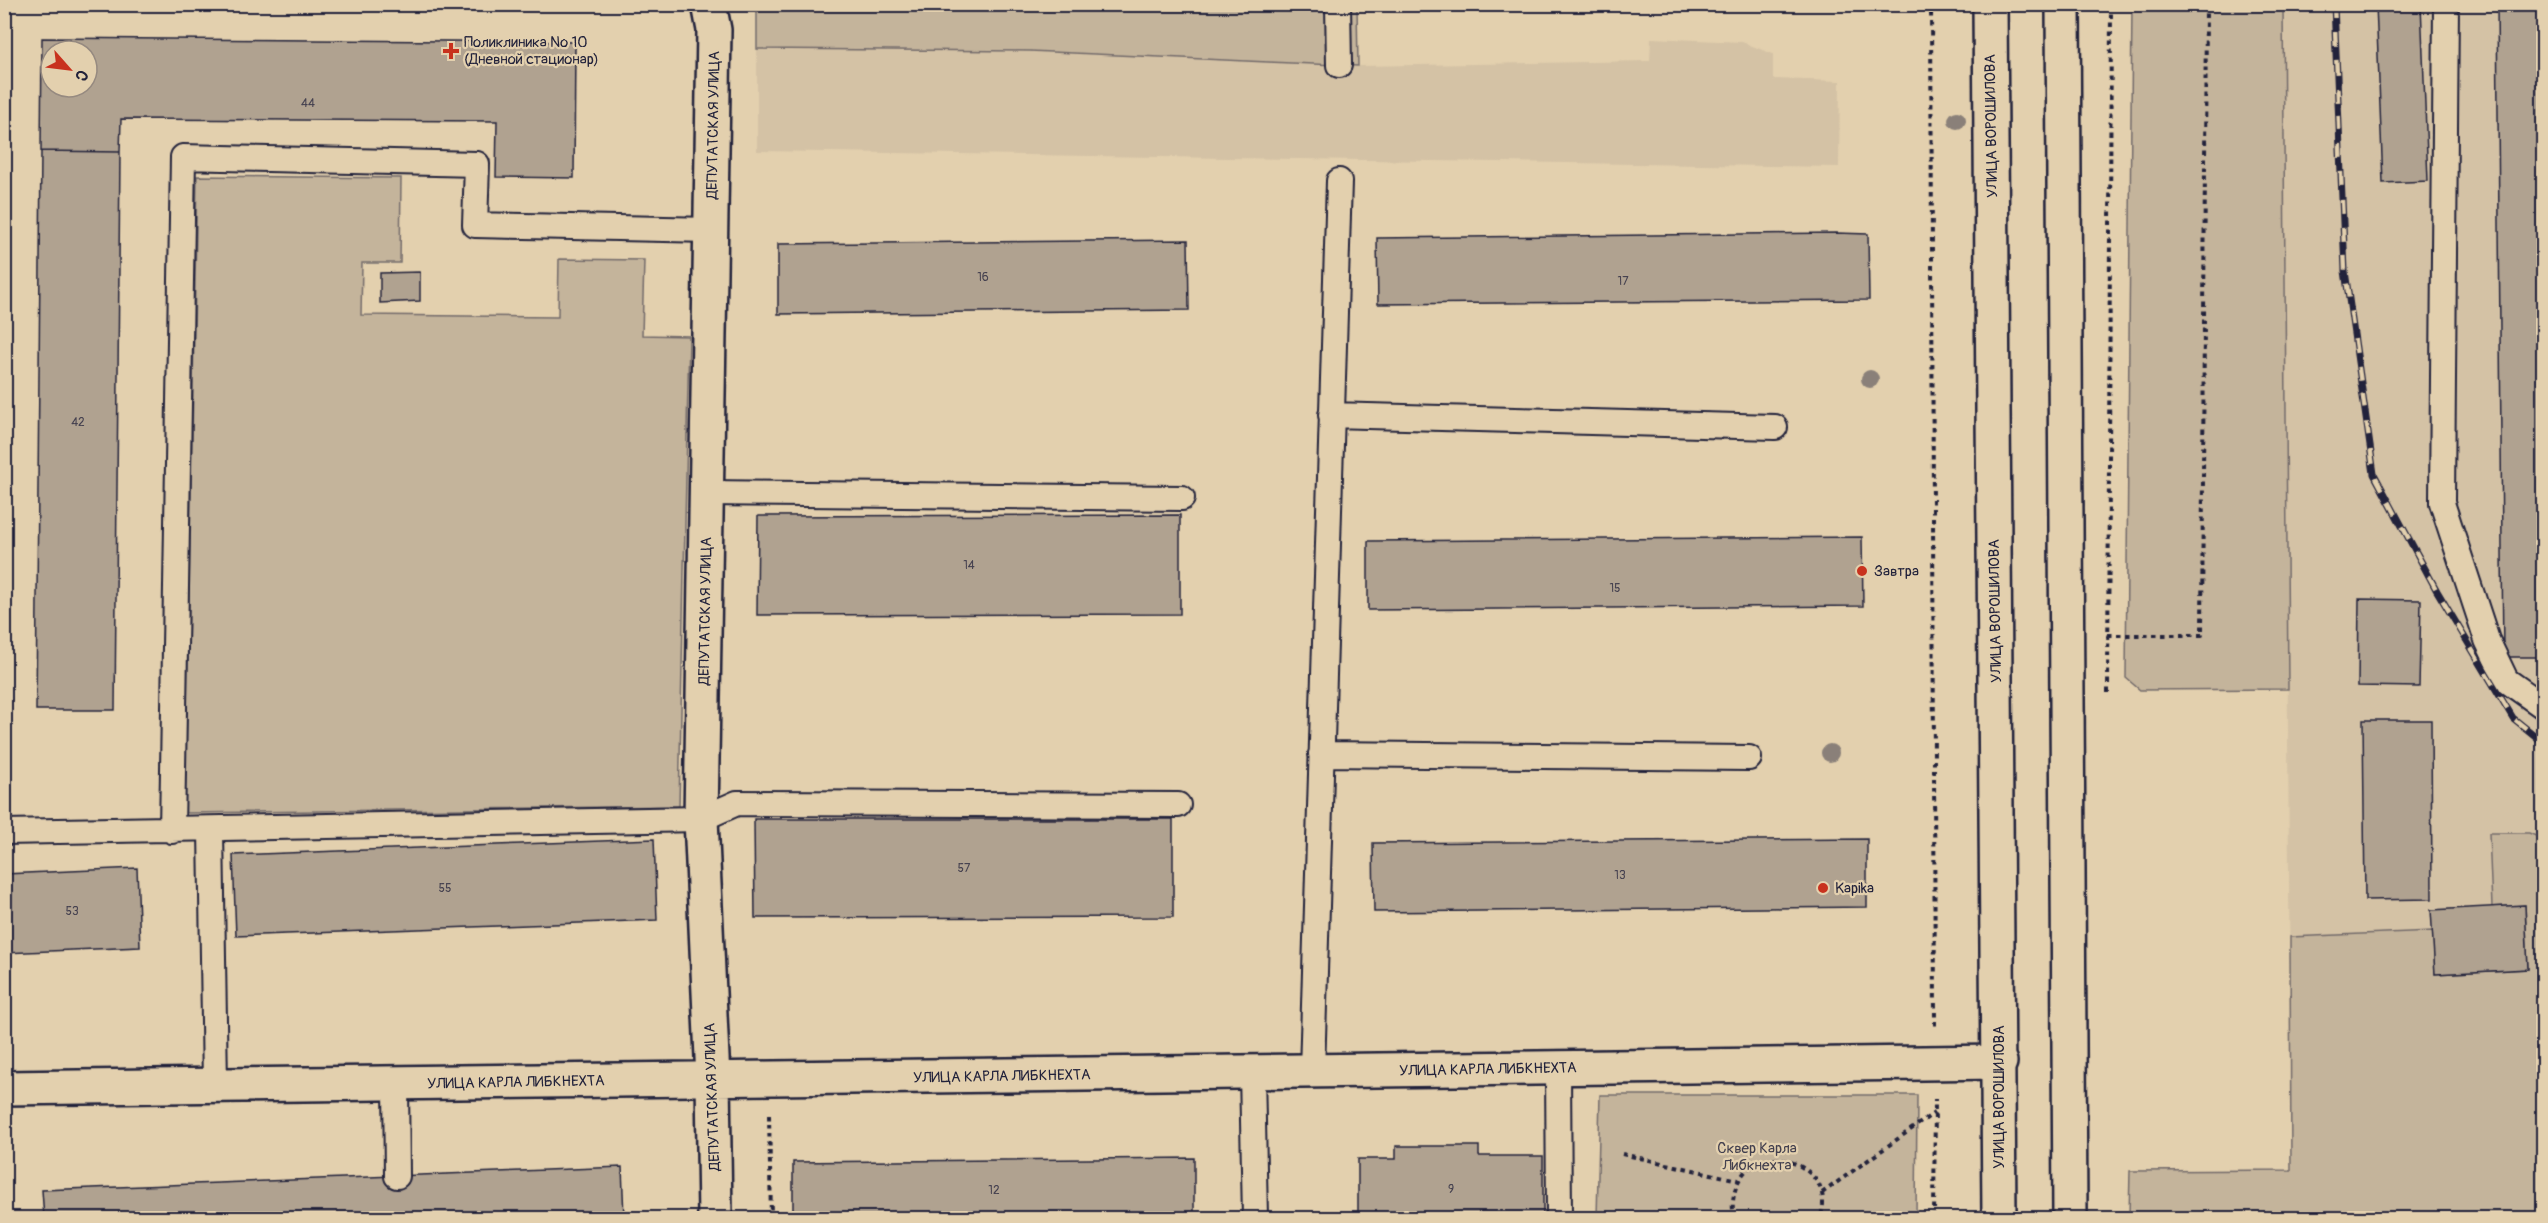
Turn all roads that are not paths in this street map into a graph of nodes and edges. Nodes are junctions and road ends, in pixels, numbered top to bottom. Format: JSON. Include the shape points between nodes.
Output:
{"nodes":[{"id":1,"x":709,"y":4,"type":"edge"},
{"id":2,"x":1338,"y":4,"type":"edge"},
{"id":3,"x":1990,"y":4,"type":"edge"},
{"id":4,"x":2063,"y":4,"type":"edge"},
{"id":5,"x":2446,"y":4,"type":"edge"},
{"id":6,"x":1339,"y":65,"type":"dead end"},
{"id":7,"x":1339,"y":181,"type":"dead end"},
{"id":8,"x":711,"y":230,"type":"junction"},
{"id":9,"x":1331,"y":415,"type":"junction"},
{"id":10,"x":1775,"y":427,"type":"dead end"},
{"id":11,"x":708,"y":493,"type":"junction"},
{"id":12,"x":1182,"y":498,"type":"dead end"},
{"id":13,"x":2544,"y":707,"type":"edge"},
{"id":14,"x":1322,"y":754,"type":"junction"},
{"id":15,"x":1749,"y":758,"type":"dead end"},
{"id":16,"x":1178,"y":805,"type":"dead end"},
{"id":17,"x":701,"y":819,"type":"junction"},
{"id":18,"x":211,"y":830,"type":"junction"},
{"id":19,"x":172,"y":831,"type":"junction"},
{"id":20,"x":4,"y":832,"type":"edge"},
{"id":21,"x":2000,"y":1062,"type":"junction"},
{"id":22,"x":1558,"y":1068,"type":"junction"},
{"id":23,"x":1312,"y":1071,"type":"junction"},
{"id":24,"x":1252,"y":1072,"type":"junction"},
{"id":25,"x":713,"y":1079,"type":"junction"},
{"id":26,"x":396,"y":1083,"type":"junction"},
{"id":27,"x":215,"y":1085,"type":"junction"},
{"id":28,"x":4,"y":1088,"type":"edge"},
{"id":29,"x":397,"y":1176,"type":"dead end"},
{"id":30,"x":716,"y":1218,"type":"edge"},
{"id":31,"x":1255,"y":1218,"type":"edge"},
{"id":32,"x":1559,"y":1218,"type":"edge"},
{"id":33,"x":1999,"y":1218,"type":"edge"},
{"id":34,"x":2070,"y":1218,"type":"edge"}],
"edges":[{"from":1,"to":8,"type":"street","name":"ДЕПУТАТСКАЯ УЛИЦА","via":[[714,30]]},
{"from":2,"to":6,"type":"lane"},
{"from":3,"to":21,"type":"street","name":"УЛИЦА ВОРОШИЛОВА"},
{"from":4,"to":34,"type":"street"},
{"from":5,"to":13,"type":"lane","via":[[2442,503],[2487,640],[2501,670],[2506,680]]},
{"from":7,"to":9,"type":"lane"},
{"from":8,"to":11,"type":"street","name":"ДЕПУТАТСКАЯ УЛИЦА"},
{"from":8,"to":19,"type":"lane","via":[[475,225],[477,164],[183,157]]},
{"from":9,"to":10,"type":"lane"},
{"from":9,"to":14,"type":"lane"},
{"from":11,"to":12,"type":"lane"},
{"from":11,"to":17,"type":"street","name":"ДЕПУТАТСКАЯ УЛИЦА"},
{"from":14,"to":15,"type":"lane"},
{"from":14,"to":23,"type":"lane"},
{"from":16,"to":17,"type":"lane","via":[[737,803]]},
{"from":17,"to":18,"type":"lane"},
{"from":17,"to":25,"type":"street","name":"ДЕПУТАТСКАЯ УЛИЦА"},
{"from":18,"to":19,"type":"lane"},
{"from":18,"to":27,"type":"lane"},
{"from":19,"to":20,"type":"lane"},
{"from":21,"to":22,"type":"street","name":"УЛИЦА КАРЛА ЛИБКНЕХТА"},
{"from":21,"to":33,"type":"street","name":"УЛИЦА ВОРОШИЛОВА"},
{"from":22,"to":23,"type":"street","name":"УЛИЦА КАРЛА ЛИБКНЕХТА"},
{"from":22,"to":32,"type":"lane"},
{"from":23,"to":24,"type":"street","name":"УЛИЦА КАРЛА ЛИБКНЕХТА"},
{"from":24,"to":25,"type":"street","name":"УЛИЦА КАРЛА ЛИБКНЕХТА"},
{"from":24,"to":31,"type":"lane"},
{"from":25,"to":26,"type":"street","name":"УЛИЦА КАРЛА ЛИБКНЕХТА"},
{"from":25,"to":30,"type":"street","name":"ДЕПУТАТСКАЯ УЛИЦА"},
{"from":26,"to":27,"type":"street","name":"УЛИЦА КАРЛА ЛИБКНЕХТА"},
{"from":26,"to":29,"type":"lane"},
{"from":27,"to":28,"type":"street","name":"УЛИЦА КАРЛА ЛИБКНЕХТА"}]}
